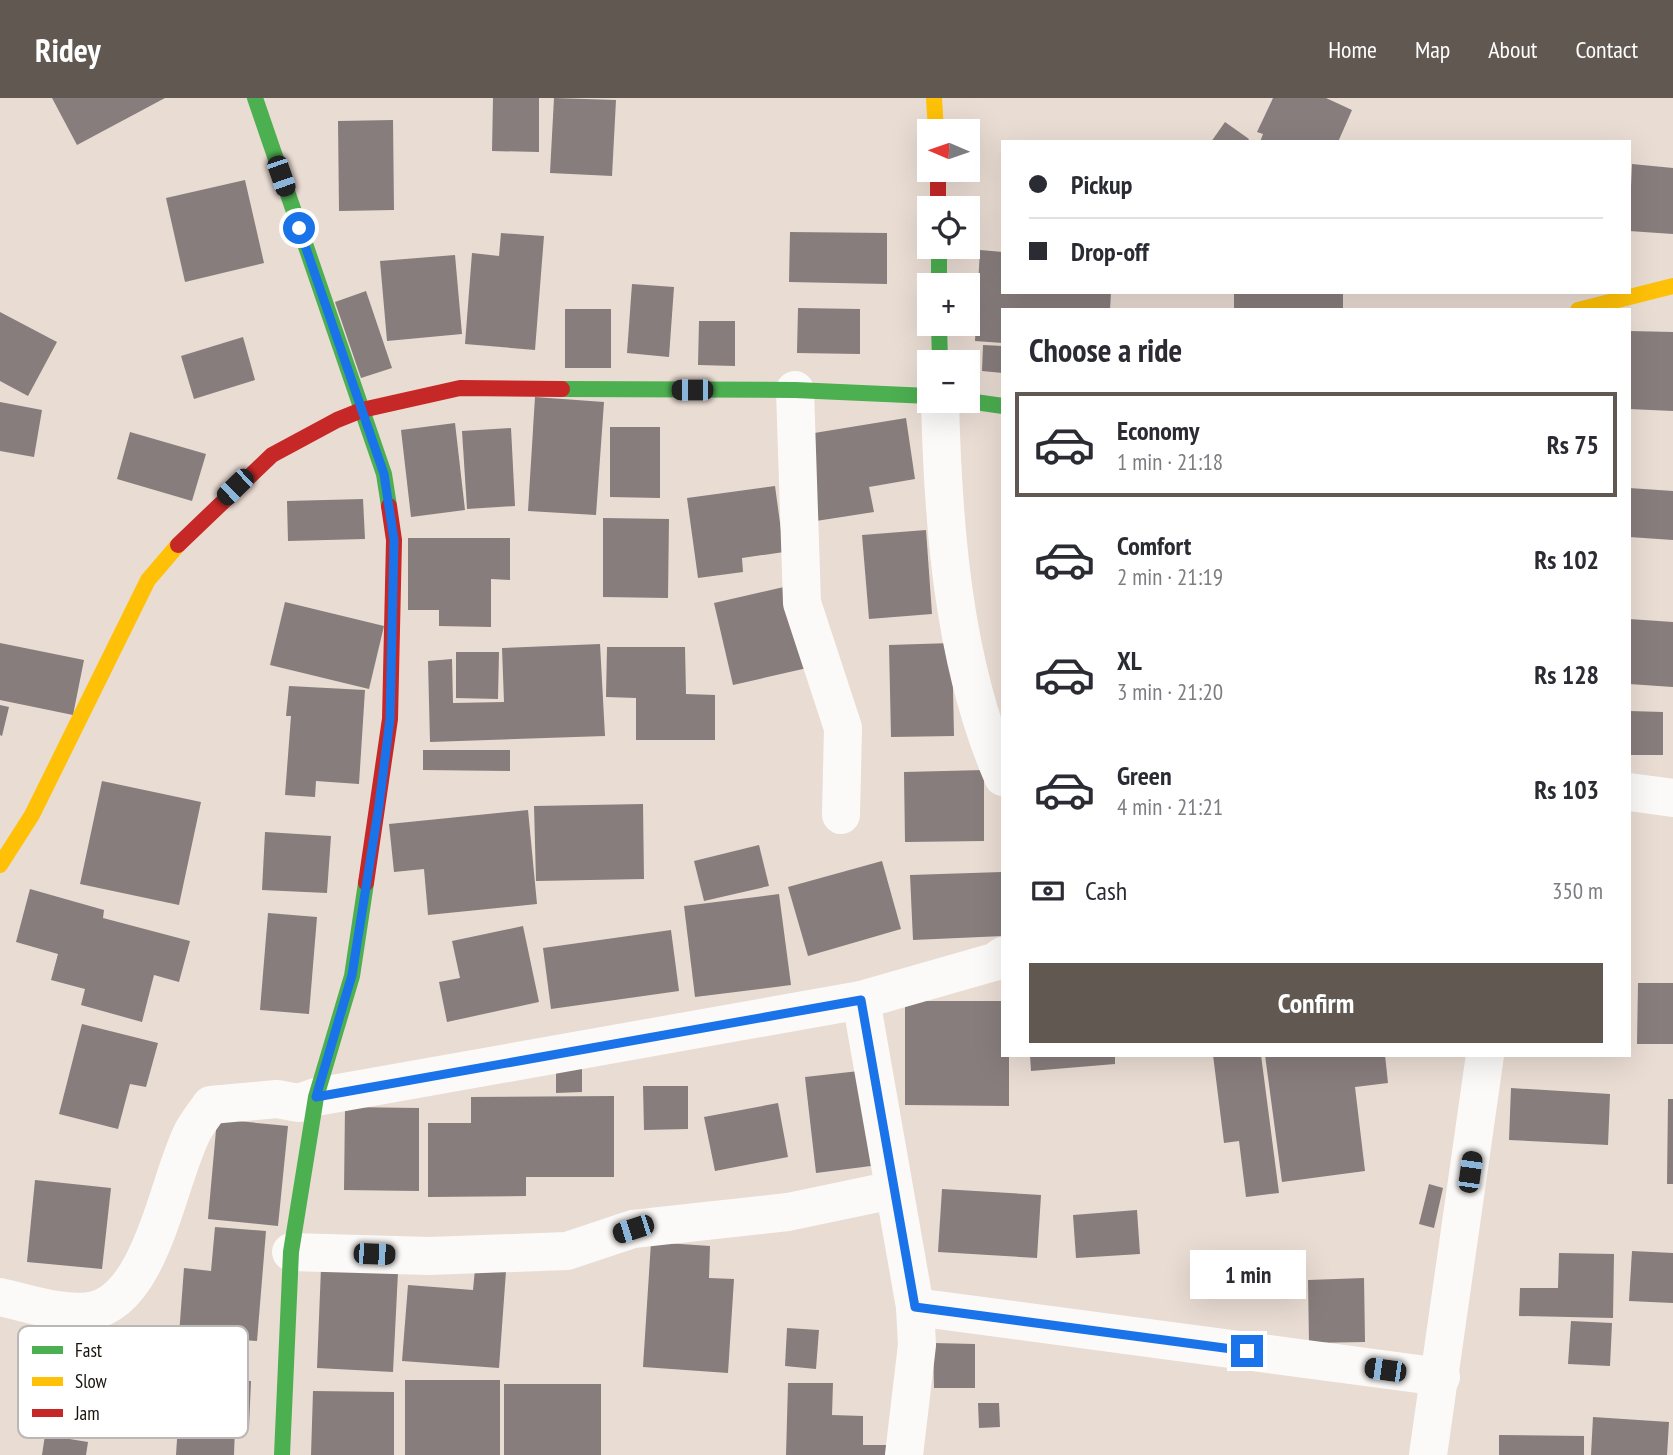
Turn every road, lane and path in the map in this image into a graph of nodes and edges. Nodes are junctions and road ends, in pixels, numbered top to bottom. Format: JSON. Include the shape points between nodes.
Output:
{"nodes":[{"id":1,"x":255,"y":98,"type":"edge"},
{"id":2,"x":934,"y":98,"type":"edge"},
{"id":3,"x":935,"y":119,"type":"edge"},
{"id":4,"x":1673,"y":286,"type":"edge"},
{"id":5,"x":1586,"y":308,"type":"edge"},
{"id":6,"x":795,"y":390,"type":"junction"},
{"id":7,"x":917,"y":395,"type":"edge"},
{"id":8,"x":980,"y":403,"type":"edge"},
{"id":9,"x":1001,"y":406,"type":"edge"},
{"id":10,"x":362,"y":410,"type":"junction"},
{"id":11,"x":941,"y":413,"type":"edge"},
{"id":12,"x":990,"y":699,"type":"edge"},
{"id":13,"x":1001,"y":772,"type":"edge"},
{"id":14,"x":1631,"y":792,"type":"edge"},
{"id":15,"x":1673,"y":798,"type":"edge"},
{"id":16,"x":841,"y":815,"type":"dead end"},
{"id":17,"x":0,"y":865,"type":"edge"},
{"id":18,"x":1001,"y":957,"type":"edge"},
{"id":19,"x":861,"y":1000,"type":"junction"},
{"id":20,"x":1485,"y":1057,"type":"edge"},
{"id":21,"x":316,"y":1097,"type":"junction"},
{"id":22,"x":893,"y":1190,"type":"junction"},
{"id":23,"x":291,"y":1252,"type":"junction"},
{"id":24,"x":0,"y":1297,"type":"edge"},
{"id":25,"x":915,"y":1307,"type":"junction"},
{"id":26,"x":1441,"y":1377,"type":"junction"},
{"id":27,"x":282,"y":1455,"type":"edge"},
{"id":28,"x":904,"y":1455,"type":"edge"},
{"id":29,"x":1428,"y":1455,"type":"edge"}],
"edges":[{"from":1,"to":10,"type":"street"},
{"from":2,"to":3,"type":"street"},
{"from":4,"to":5,"type":"street"},
{"from":6,"to":7,"type":"street"},
{"from":6,"to":10,"type":"street","via":[[460,388]]},
{"from":6,"to":16,"type":"street","via":[[802,603],[842,728]]},
{"from":8,"to":9,"type":"street"},
{"from":10,"to":17,"type":"street","via":[[272,455],[188,532],[148,580],[32,815]]},
{"from":10,"to":21,"type":"street","via":[[384,474],[394,540],[390,719],[352,975]]},
{"from":11,"to":12,"type":"street","via":[[952,597]]},
{"from":12,"to":13,"type":"street","via":[[984,729]]},
{"from":14,"to":15,"type":"street"},
{"from":18,"to":19,"type":"street"},
{"from":19,"to":21,"type":"street"},
{"from":19,"to":22,"type":"street"},
{"from":20,"to":26,"type":"street"},
{"from":21,"to":23,"type":"street"},
{"from":21,"to":24,"type":"street","via":[[299,1102],[278,1099],[211,1105],[192,1131],[139,1273],[116,1300],[92,1311]]},
{"from":22,"to":23,"type":"street","via":[[788,1212],[633,1229],[567,1251],[429,1256]]},
{"from":22,"to":25,"type":"street"},
{"from":23,"to":27,"type":"street"},
{"from":25,"to":26,"type":"street"},
{"from":25,"to":28,"type":"street","via":[[917,1345]]},
{"from":26,"to":29,"type":"street"}]}
